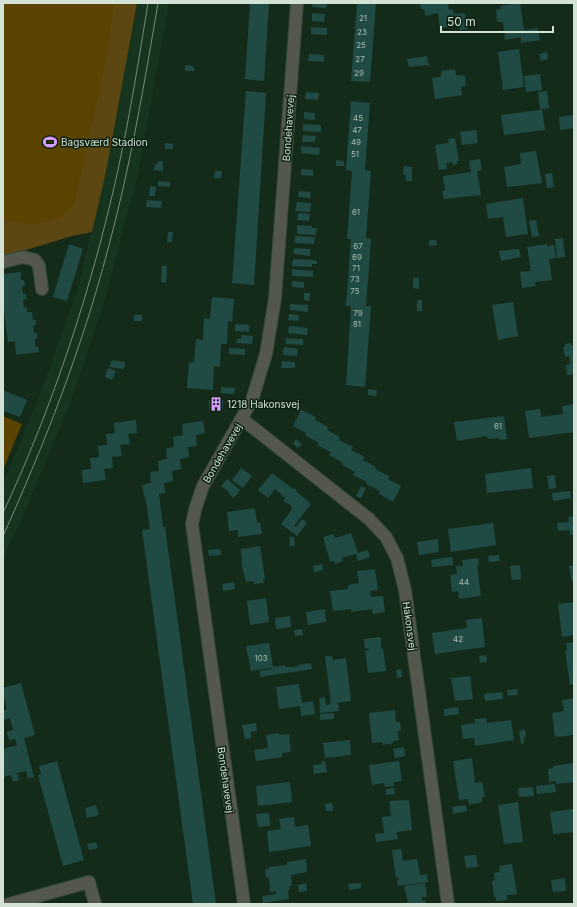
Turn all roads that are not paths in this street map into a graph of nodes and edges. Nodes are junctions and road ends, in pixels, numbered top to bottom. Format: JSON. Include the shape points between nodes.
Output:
{"nodes":[{"id":1,"x":297,"y":3,"type":"edge"},
{"id":2,"x":3,"y":262,"type":"edge"},
{"id":3,"x":42,"y":289,"type":"dead end"},
{"id":4,"x":242,"y":419,"type":"junction"},
{"id":5,"x":10,"y":904,"type":"edge"},
{"id":6,"x":95,"y":904,"type":"edge"},
{"id":7,"x":244,"y":904,"type":"edge"},
{"id":8,"x":448,"y":904,"type":"edge"}],
"edges":[{"from":1,"to":4,"type":"street","name":"Bondehavevej","via":[[274,309],[266,354],[252,400]]},
{"from":2,"to":3,"type":"street","via":[[23,257],[35,260],[39,266]]},
{"from":4,"to":7,"type":"street","name":"Bondehavevej","via":[[203,486],[192,524]]},
{"from":4,"to":8,"type":"street","name":"Hakonsvej","via":[[369,519],[386,537],[397,558],[405,585]]},
{"from":5,"to":6,"type":"street","via":[[89,882]]}]}
